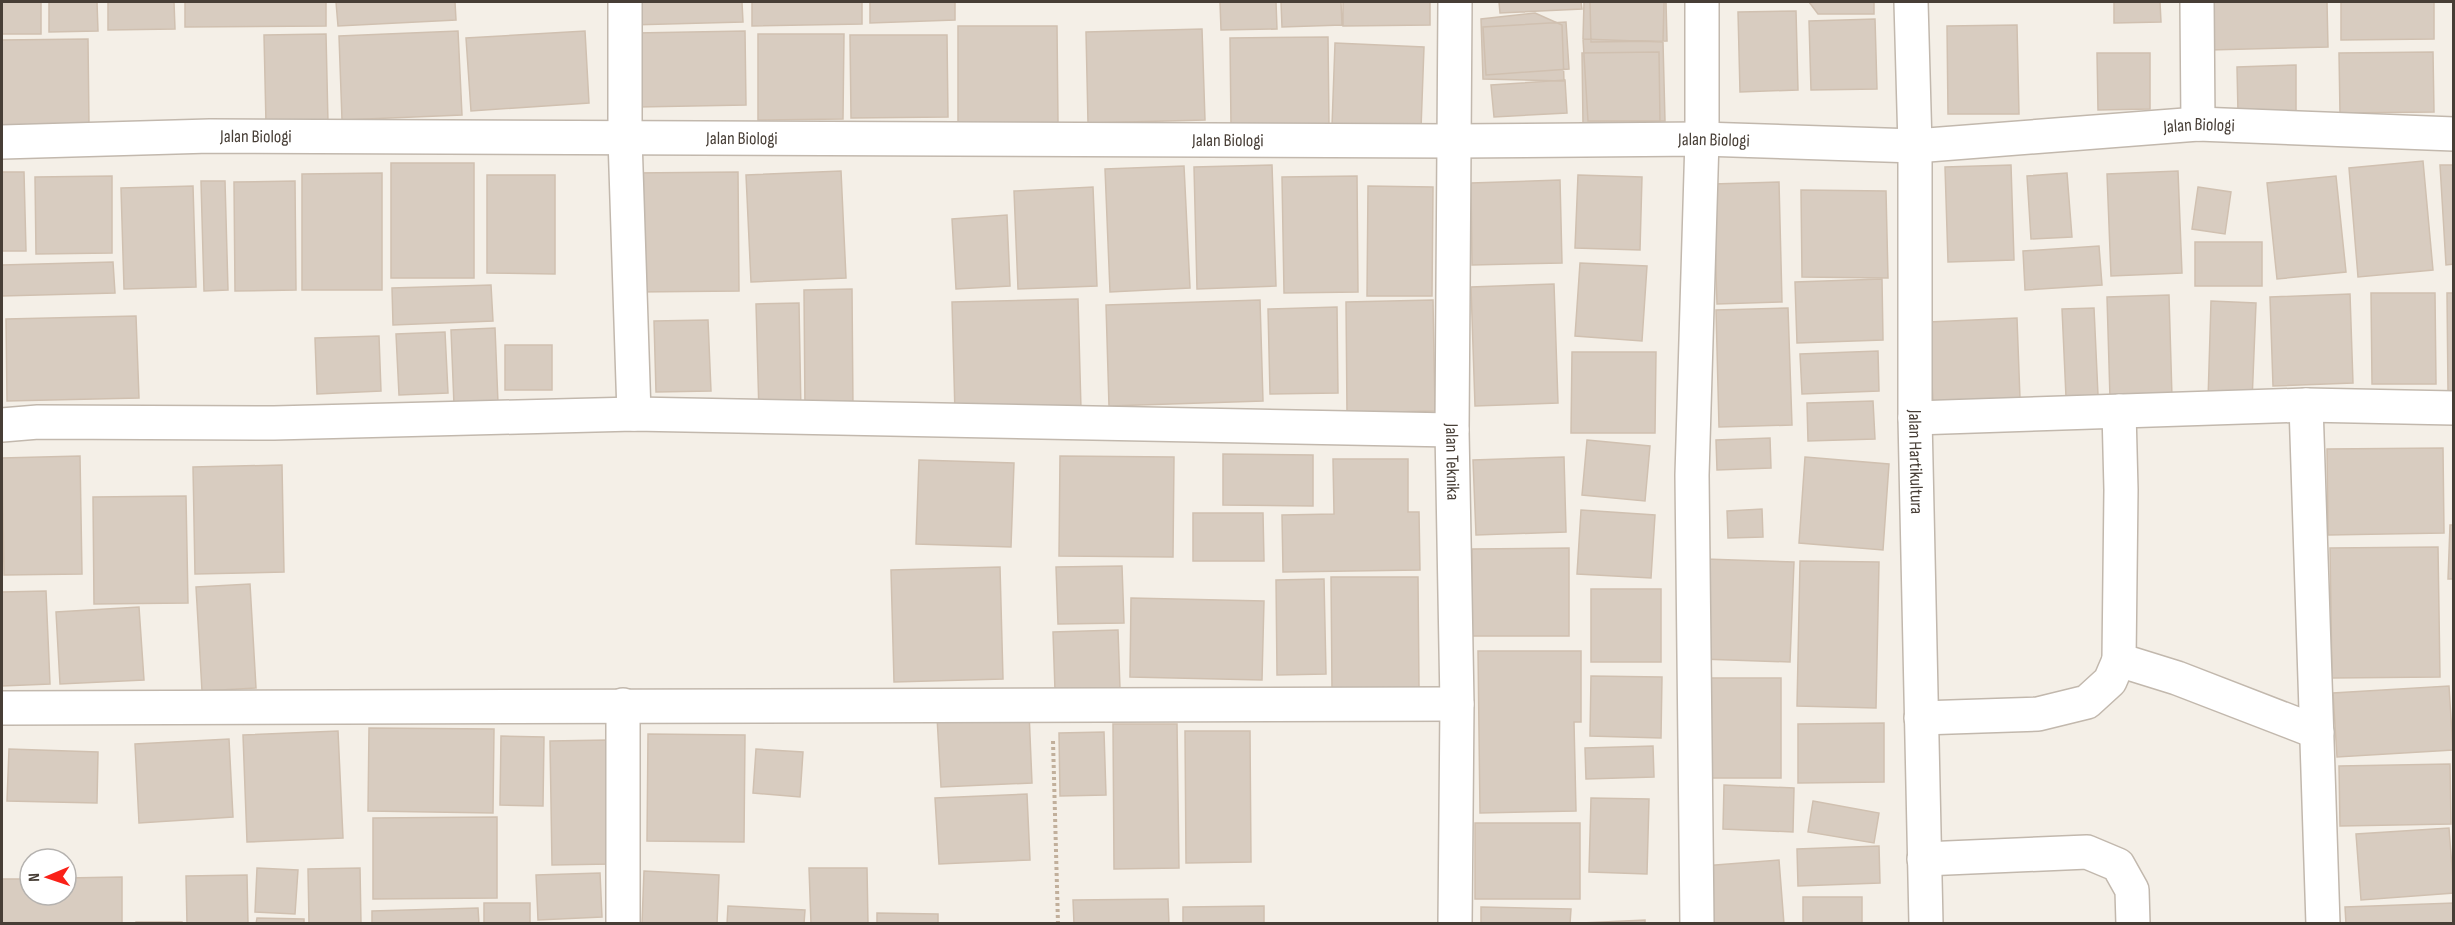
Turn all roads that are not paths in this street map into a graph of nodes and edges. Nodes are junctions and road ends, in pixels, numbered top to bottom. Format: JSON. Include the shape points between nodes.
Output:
{"nodes":[{"id":1,"x":625,"y":2,"type":"edge"},
{"id":2,"x":1455,"y":2,"type":"edge"},
{"id":3,"x":1702,"y":2,"type":"edge"},
{"id":4,"x":1911,"y":2,"type":"edge"},
{"id":5,"x":2197,"y":2,"type":"edge"},
{"id":6,"x":2198,"y":124,"type":"junction"},
{"id":7,"x":2454,"y":135,"type":"edge"},
{"id":8,"x":626,"y":138,"type":"junction"},
{"id":9,"x":1702,"y":139,"type":"junction"},
{"id":10,"x":1454,"y":141,"type":"junction"},
{"id":11,"x":2,"y":142,"type":"edge"},
{"id":12,"x":1915,"y":146,"type":"junction"},
{"id":13,"x":2306,"y":405,"type":"junction"},
{"id":14,"x":2454,"y":408,"type":"edge"},
{"id":15,"x":2119,"y":411,"type":"junction"},
{"id":16,"x":634,"y":414,"type":"junction"},
{"id":17,"x":1915,"y":418,"type":"junction"},
{"id":18,"x":2,"y":425,"type":"edge"},
{"id":19,"x":1452,"y":430,"type":"junction"},
{"id":20,"x":2119,"y":660,"type":"junction"},
{"id":21,"x":1457,"y":704,"type":"junction"},
{"id":22,"x":623,"y":705,"type":"junction"},
{"id":23,"x":2,"y":708,"type":"edge"},
{"id":24,"x":1921,"y":718,"type":"junction"},
{"id":25,"x":2317,"y":732,"type":"junction"},
{"id":26,"x":1924,"y":859,"type":"junction"},
{"id":27,"x":623,"y":924,"type":"edge"},
{"id":28,"x":1455,"y":924,"type":"edge"},
{"id":29,"x":1697,"y":924,"type":"edge"},
{"id":30,"x":1926,"y":924,"type":"edge"},
{"id":31,"x":2133,"y":924,"type":"edge"},
{"id":32,"x":2323,"y":924,"type":"edge"}],
"edges":[{"from":1,"to":8,"type":"street"},
{"from":2,"to":10,"type":"street","name":"Jalan Teknika"},
{"from":3,"to":9,"type":"street"},
{"from":4,"to":12,"type":"street","name":"Jalan Hartikultura"},
{"from":5,"to":6,"type":"street"},
{"from":6,"to":7,"type":"street","name":"Jalan Biologi"},
{"from":6,"to":12,"type":"street","name":"Jalan Biologi"},
{"from":8,"to":10,"type":"street","name":"Jalan Biologi"},
{"from":8,"to":11,"type":"street","name":"Jalan Biologi","via":[[210,136]]},
{"from":8,"to":16,"type":"street"},
{"from":9,"to":10,"type":"street","name":"Jalan Biologi"},
{"from":9,"to":12,"type":"street","name":"Jalan Biologi"},
{"from":9,"to":29,"type":"street","via":[[1692,475]]},
{"from":10,"to":19,"type":"street","name":"Jalan Teknika"},
{"from":12,"to":17,"type":"street","name":"Jalan Hartikultura"},
{"from":13,"to":14,"type":"street"},
{"from":13,"to":15,"type":"street"},
{"from":13,"to":25,"type":"street"},
{"from":15,"to":17,"type":"street"},
{"from":15,"to":20,"type":"street"},
{"from":16,"to":18,"type":"street"},
{"from":16,"to":19,"type":"street"},
{"from":17,"to":24,"type":"street","name":"Jalan Hartikultura"},
{"from":19,"to":21,"type":"street","name":"Jalan Teknika"},
{"from":20,"to":24,"type":"street","via":[[2110,681],[2086,702],[2038,714]]},
{"from":20,"to":25,"type":"street"},
{"from":21,"to":22,"type":"street"},
{"from":21,"to":28,"type":"street","name":"Jalan Teknika"},
{"from":22,"to":23,"type":"street"},
{"from":22,"to":27,"type":"street"},
{"from":24,"to":26,"type":"street","name":"Jalan Hartikultura"},
{"from":25,"to":32,"type":"street"},
{"from":26,"to":30,"type":"street","name":"Jalan Hartikultura"},
{"from":26,"to":31,"type":"street","via":[[2086,852],[2118,865],[2132,890]]}]}
